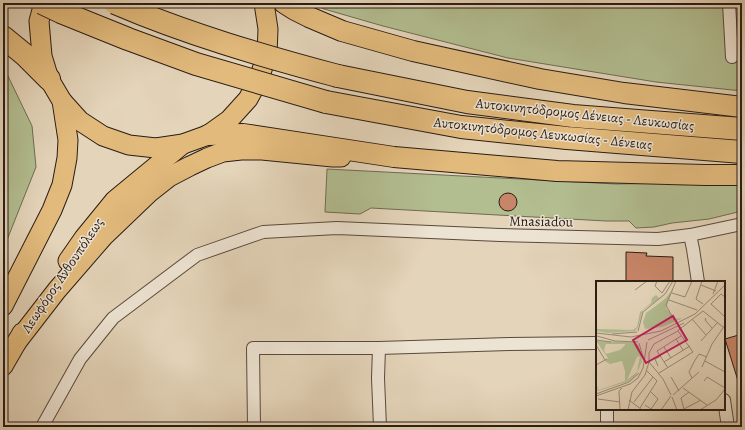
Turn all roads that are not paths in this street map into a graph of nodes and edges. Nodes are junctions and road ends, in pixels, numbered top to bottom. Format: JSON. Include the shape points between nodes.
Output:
{"nodes":[{"id":1,"x":43,"y":3,"type":"edge"},
{"id":2,"x":115,"y":3,"type":"edge"},
{"id":3,"x":264,"y":3,"type":"edge"},
{"id":4,"x":284,"y":3,"type":"edge"},
{"id":5,"x":729,"y":3,"type":"edge"},
{"id":6,"x":3,"y":37,"type":"edge"},
{"id":7,"x":732,"y":57,"type":"dead end"},
{"id":8,"x":49,"y":78,"type":"junction"},
{"id":9,"x":62,"y":101,"type":"junction"},
{"id":10,"x":742,"y":107,"type":"edge"},
{"id":11,"x":742,"y":129,"type":"edge"},
{"id":12,"x":208,"y":135,"type":"junction"},
{"id":13,"x":183,"y":144,"type":"junction"},
{"id":14,"x":742,"y":152,"type":"edge"},
{"id":15,"x":394,"y":157,"type":"junction"},
{"id":16,"x":742,"y":175,"type":"edge"},
{"id":17,"x":742,"y":224,"type":"edge"},
{"id":18,"x":690,"y":235,"type":"junction"},
{"id":19,"x":698,"y":281,"type":"edge"},
{"id":20,"x":3,"y":306,"type":"edge"},
{"id":21,"x":16,"y":343,"type":"junction"},
{"id":22,"x":596,"y":343,"type":"edge"},
{"id":23,"x":378,"y":348,"type":"junction"},
{"id":24,"x":3,"y":366,"type":"edge"},
{"id":25,"x":725,"y":407,"type":"edge"},
{"id":26,"x":607,"y":410,"type":"edge"},
{"id":27,"x":42,"y":427,"type":"edge"},
{"id":28,"x":254,"y":427,"type":"edge"},
{"id":29,"x":380,"y":427,"type":"edge"},
{"id":30,"x":607,"y":427,"type":"edge"},
{"id":31,"x":728,"y":427,"type":"edge"}],
"edges":[{"from":1,"to":8,"type":"main road","via":[[39,21],[42,56]]},
{"from":1,"to":14,"type":"highway","name":"Αυτοκινητόδρομος Λευκωσίας - Δένειας","bridge":true,"via":[[196,64],[326,102],[461,127]]},
{"from":2,"to":11,"type":"highway","name":"Αυτοκινητόδρομος Δένειας - Λευκωσίας","bridge":true,"via":[[200,36],[269,57],[338,76],[467,102],[573,116]]},
{"from":3,"to":12,"type":"main road","via":[[268,45],[259,79],[248,99],[229,120]]},
{"from":4,"to":10,"type":"highway","via":[[342,31],[413,51],[556,82]]},
{"from":5,"to":7,"type":"street"},
{"from":6,"to":8,"type":"highway"},
{"from":8,"to":9,"type":"main road"},
{"from":9,"to":13,"type":"main road","via":[[80,121],[103,136],[122,143],[156,148]]},
{"from":9,"to":20,"type":"main road","via":[[68,140],[62,185]]},
{"from":12,"to":13,"type":"main road"},
{"from":12,"to":15,"type":"highway","via":[[243,134]]},
{"from":13,"to":21,"type":"main road","name":"Λεωφόρος Ανθουπόλεως","via":[[115,200],[84,238]]},
{"from":15,"to":16,"type":"highway","via":[[557,171]]},
{"from":15,"to":21,"type":"main road","via":[[333,157],[242,150],[224,152],[190,166],[150,192],[103,237]]},
{"from":17,"to":18,"type":"street","name":"Mnasiadou"},
{"from":18,"to":19,"type":"street"},
{"from":18,"to":27,"type":"street","name":"Mnasiadou","via":[[658,239],[500,236],[338,228],[263,232],[197,255],[113,318],[80,359]]},
{"from":21,"to":24,"type":"main road","name":"Λεωφόρος Ανθουπόλεως"},
{"from":22,"to":23,"type":"street"},
{"from":23,"to":28,"type":"street","via":[[253,348]]},
{"from":23,"to":29,"type":"street"},
{"from":25,"to":31,"type":"street"},
{"from":26,"to":30,"type":"street"}]}
